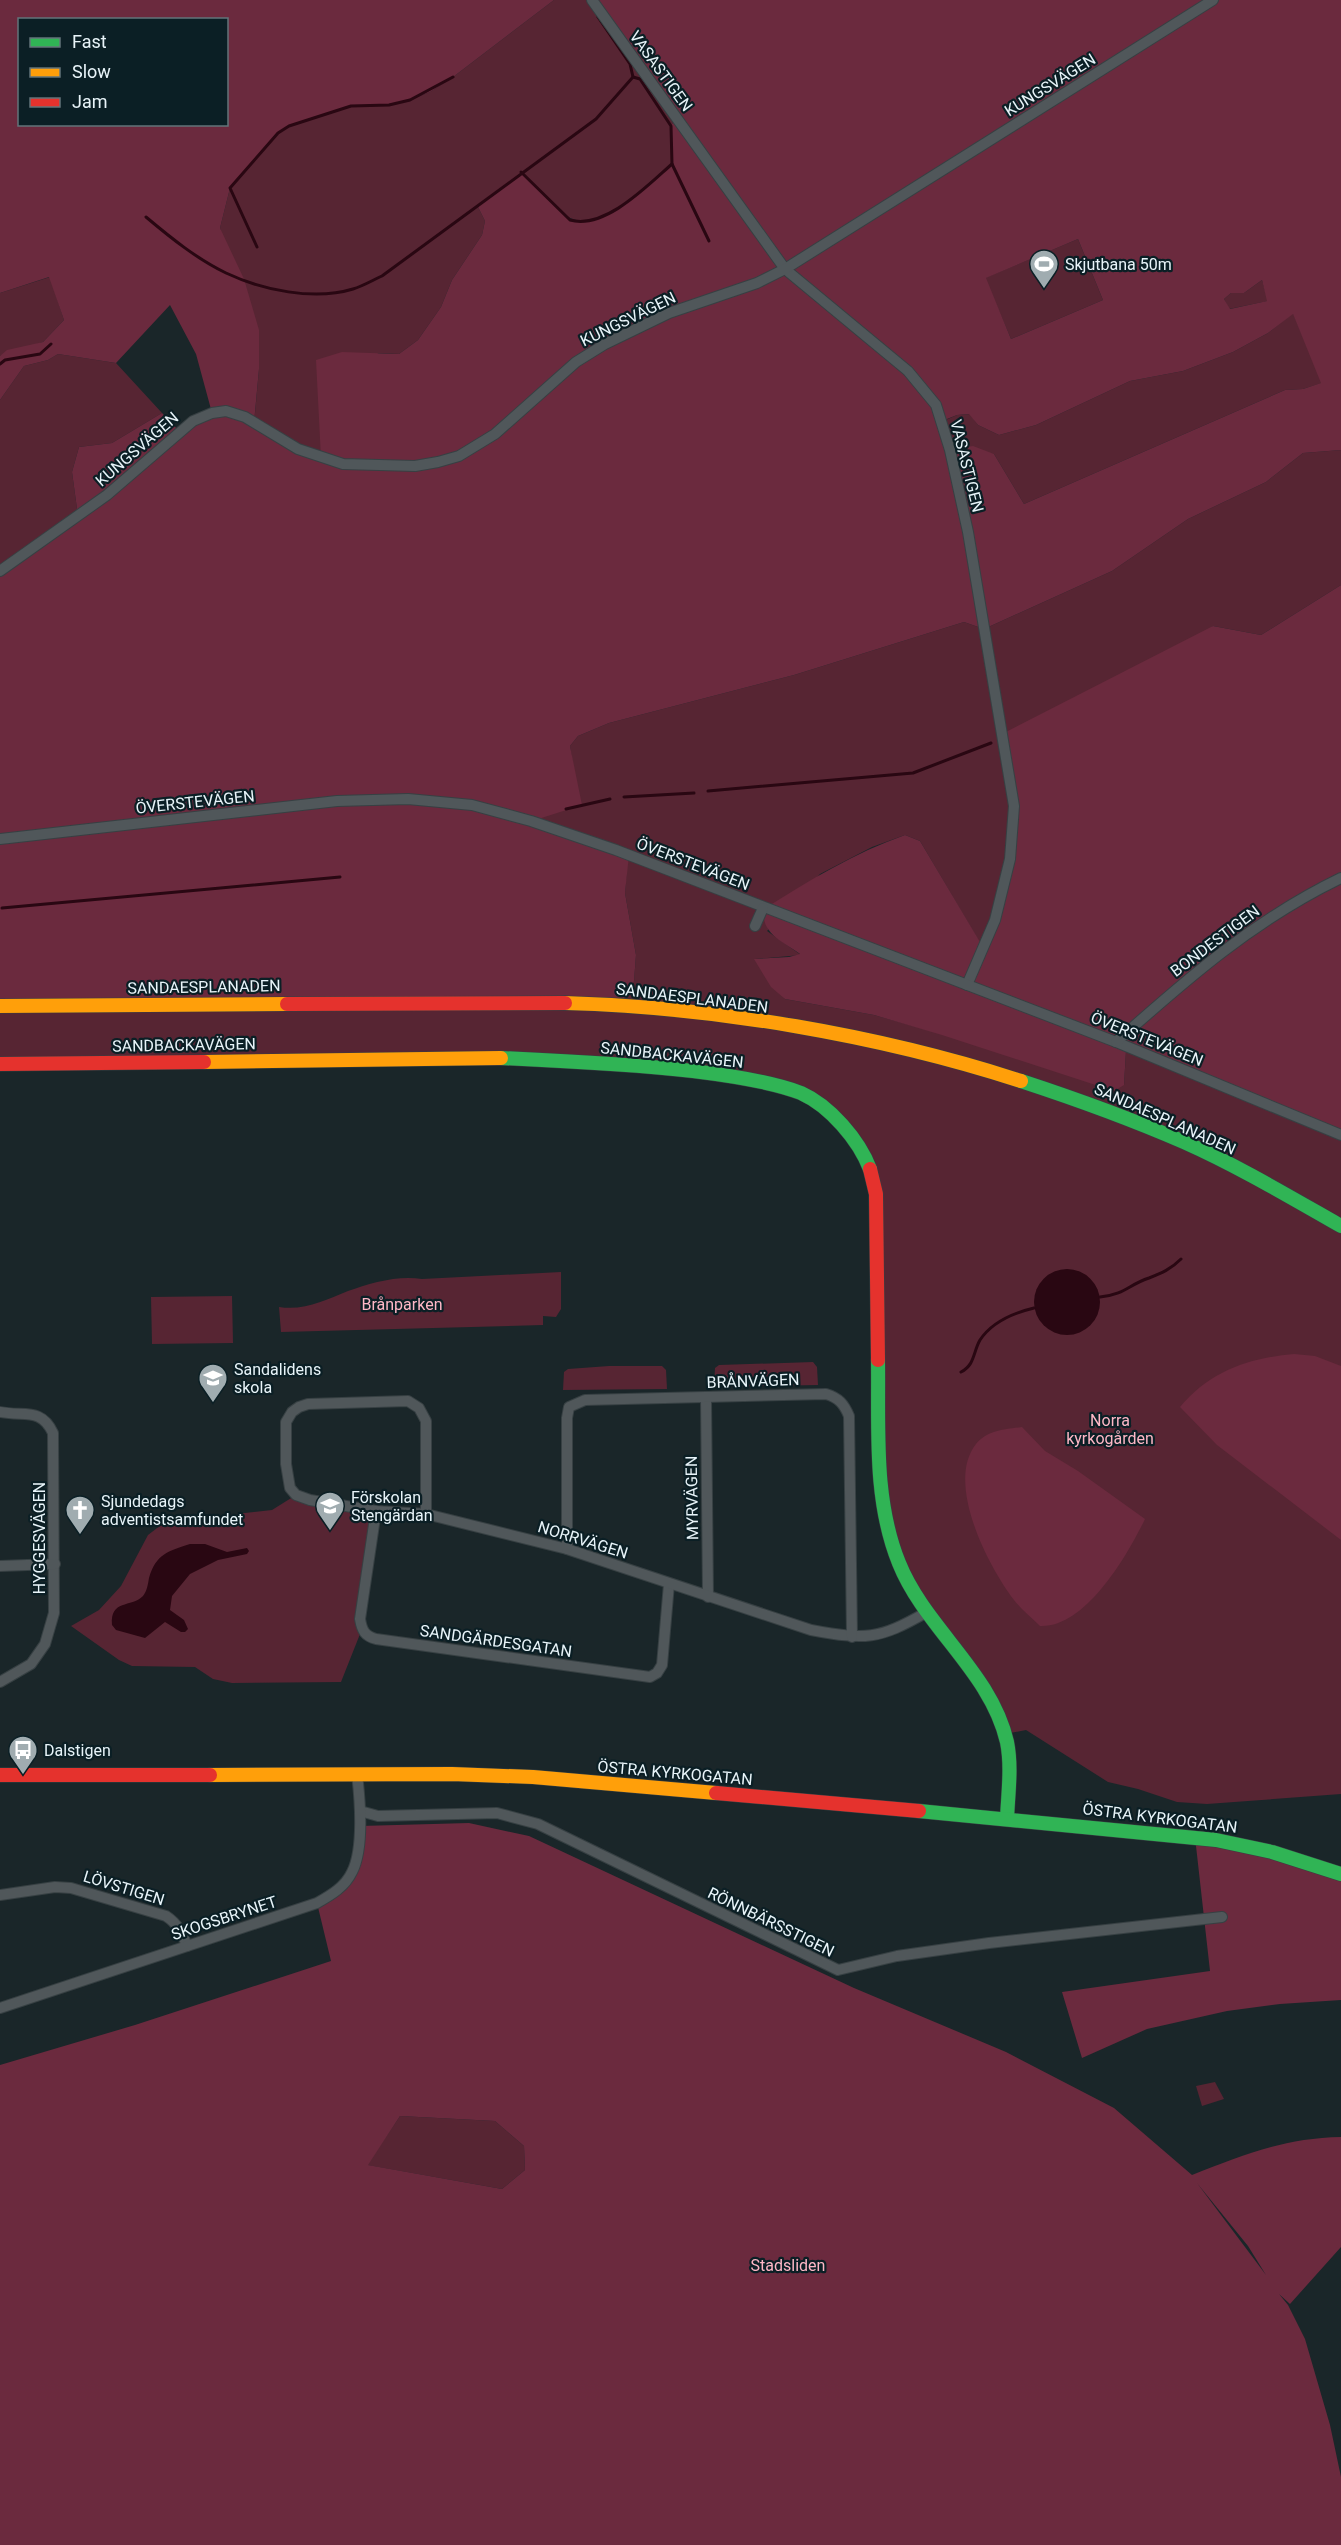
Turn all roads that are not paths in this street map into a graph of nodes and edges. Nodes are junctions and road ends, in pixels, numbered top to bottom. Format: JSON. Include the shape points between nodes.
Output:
{"nodes":[{"id":1,"x":592,"y":0,"type":"edge"},
{"id":2,"x":1214,"y":0,"type":"edge"},
{"id":3,"x":785,"y":269,"type":"junction"},
{"id":4,"x":0,"y":571,"type":"edge"},
{"id":5,"x":0,"y":839,"type":"edge"},
{"id":6,"x":1341,"y":878,"type":"edge"},
{"id":7,"x":763,"y":908,"type":"junction"},
{"id":8,"x":755,"y":926,"type":"dead end"},
{"id":9,"x":967,"y":985,"type":"junction"},
{"id":10,"x":0,"y":1006,"type":"edge"},
{"id":11,"x":1116,"y":1042,"type":"junction"},
{"id":12,"x":0,"y":1064,"type":"edge"},
{"id":13,"x":1341,"y":1135,"type":"edge"},
{"id":14,"x":1341,"y":1226,"type":"edge"},
{"id":15,"x":706,"y":1398,"type":"junction"},
{"id":16,"x":0,"y":1412,"type":"edge"},
{"id":17,"x":376,"y":1511,"type":"junction"},
{"id":18,"x":426,"y":1514,"type":"junction"},
{"id":19,"x":567,"y":1549,"type":"junction"},
{"id":20,"x":55,"y":1564,"type":"junction"},
{"id":21,"x":0,"y":1566,"type":"edge"},
{"id":22,"x":669,"y":1584,"type":"junction"},
{"id":23,"x":708,"y":1597,"type":"junction"},
{"id":24,"x":927,"y":1612,"type":"junction"},
{"id":25,"x":852,"y":1637,"type":"junction"},
{"id":26,"x":0,"y":1682,"type":"edge"},
{"id":27,"x":357,"y":1774,"type":"junction"},
{"id":28,"x":0,"y":1775,"type":"edge"},
{"id":29,"x":360,"y":1811,"type":"junction"},
{"id":30,"x":1007,"y":1819,"type":"junction"},
{"id":31,"x":1341,"y":1874,"type":"edge"},
{"id":32,"x":0,"y":1895,"type":"edge"},
{"id":33,"x":1222,"y":1917,"type":"dead end"},
{"id":34,"x":187,"y":1946,"type":"junction"},
{"id":35,"x":0,"y":2008,"type":"edge"}],
"edges":[{"from":1,"to":3,"type":"street","name":"VASASTIGEN"},
{"from":2,"to":3,"type":"street","name":"KUNGSVÄGEN"},
{"from":3,"to":4,"type":"street","name":"KUNGSVÄGEN","via":[[757,283],[669,313],[605,344],[576,362],[512,421],[478,446],[438,462],[415,466],[343,464],[298,449],[245,417],[226,411],[212,413],[193,421],[107,495]]},
{"from":3,"to":9,"type":"street","name":"VASASTIGEN","via":[[908,370],[936,405],[950,450],[968,532],[1014,806],[1010,859],[995,921]]},
{"from":5,"to":7,"type":"street","name":"ÖVERSTEVÄGEN","via":[[337,801],[419,800],[472,805],[531,821]]},
{"from":6,"to":11,"type":"street","name":"BONDESTIGEN","via":[[1257,926],[1214,957]]},
{"from":7,"to":8,"type":"street"},
{"from":7,"to":9,"type":"street","name":"ÖVERSTEVÄGEN"},
{"from":9,"to":11,"type":"street","name":"ÖVERSTEVÄGEN"},
{"from":10,"to":14,"type":"street","name":"SANDAESPLANADEN","via":[[510,1002],[622,1005],[723,1015],[862,1040],[977,1067],[1087,1103],[1185,1143]]},
{"from":11,"to":13,"type":"street","name":"ÖVERSTEVÄGEN"},
{"from":12,"to":24,"type":"street","name":"SANDBACKAVÄGEN","via":[[497,1058],[623,1063],[733,1076],[801,1094],[818,1103],[850,1135],[870,1167],[876,1194],[883,1508],[889,1539]]},
{"from":15,"to":19,"type":"street","name":"BRÅNVÄGEN","via":[[585,1400],[569,1407]]},
{"from":15,"to":23,"type":"street","name":"MYRVÄGEN"},
{"from":15,"to":25,"type":"street","name":"BRÅNVÄGEN","via":[[826,1394],[845,1406],[849,1416]]},
{"from":16,"to":20,"type":"street","name":"HYGGESVÄGEN","via":[[40,1416],[53,1434]]},
{"from":17,"to":18,"type":"street","name":"NORRVÄGEN"},
{"from":17,"to":18,"type":"street","name":"NORRVÄGEN","via":[[310,1500],[290,1488],[286,1422],[292,1412],[308,1404],[408,1401],[419,1408],[426,1421]]},
{"from":17,"to":22,"type":"street","name":"SANDGÄRDESGATAN","via":[[360,1619],[367,1636],[376,1639],[650,1677],[662,1665]]},
{"from":18,"to":19,"type":"street","name":"NORRVÄGEN"},
{"from":19,"to":22,"type":"street","name":"NORRVÄGEN"},
{"from":20,"to":21,"type":"street"},
{"from":20,"to":26,"type":"street","name":"HYGGESVÄGEN","via":[[54,1613],[45,1644],[31,1664]]},
{"from":22,"to":23,"type":"street","name":"NORRVÄGEN"},
{"from":23,"to":25,"type":"street","name":"NORRVÄGEN","via":[[811,1630]]},
{"from":24,"to":25,"type":"street","name":"NORRVÄGEN","via":[[884,1633]]},
{"from":24,"to":30,"type":"street","name":"SANDBACKAVÄGEN","via":[[988,1694],[1005,1734]]},
{"from":27,"to":28,"type":"street","name":"ÖSTRA KYRKOGATAN"},
{"from":27,"to":29,"type":"street","name":"SKOGSBRYNET"},
{"from":27,"to":30,"type":"street","name":"ÖSTRA KYRKOGATAN","via":[[533,1777]]},
{"from":29,"to":33,"type":"street","name":"RÖNNBÄRSSTIGEN","via":[[378,1816],[497,1813],[538,1824],[838,1970],[897,1956],[989,1943]]},
{"from":29,"to":34,"type":"street","name":"SKOGSBRYNET","via":[[357,1860],[352,1873],[333,1894],[317,1903]]},
{"from":30,"to":31,"type":"street","name":"ÖSTRA KYRKOGATAN","via":[[1231,1842]]},
{"from":32,"to":34,"type":"street","name":"LÖVSTIGEN","via":[[55,1887],[85,1891],[166,1916],[181,1931]]},
{"from":34,"to":35,"type":"street","name":"SKOGSBRYNET"}]}
